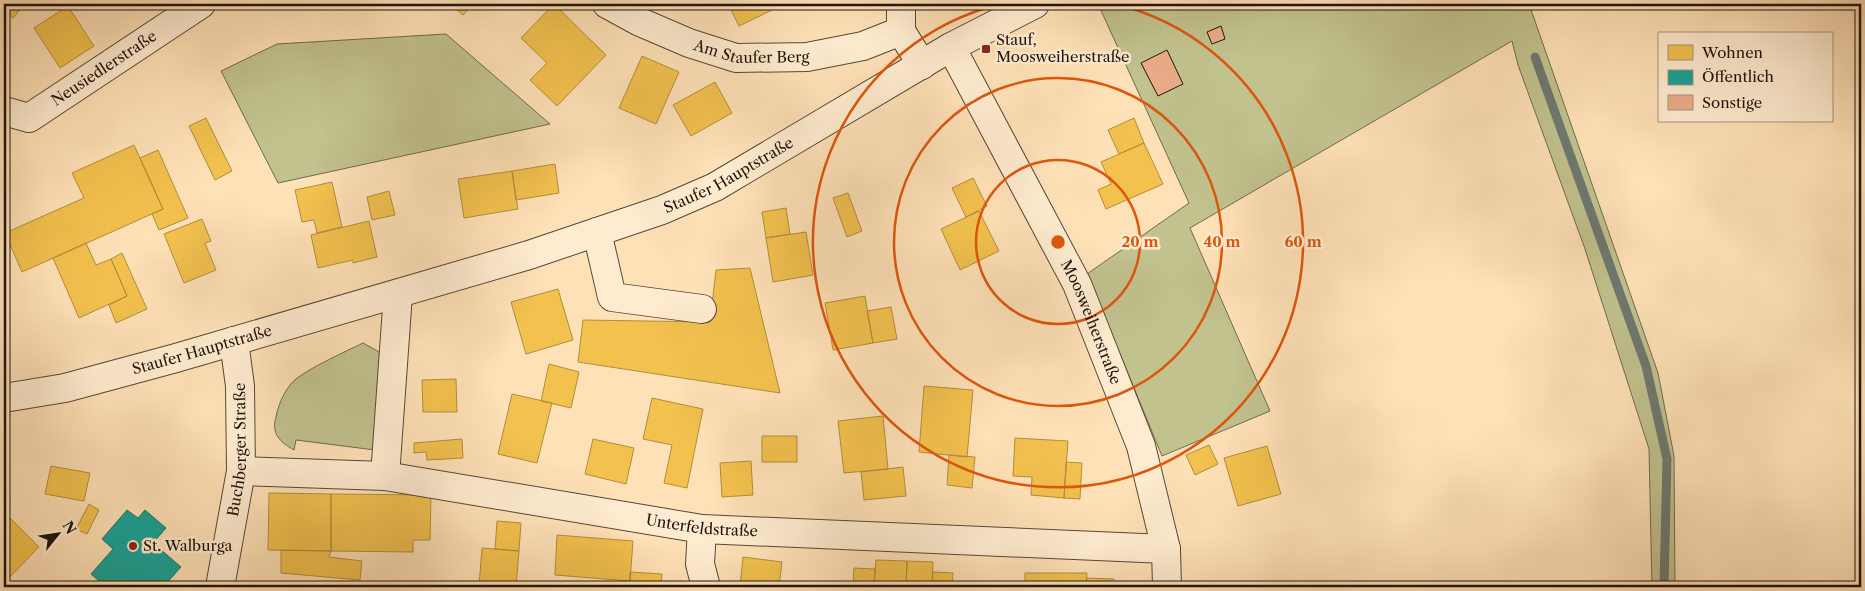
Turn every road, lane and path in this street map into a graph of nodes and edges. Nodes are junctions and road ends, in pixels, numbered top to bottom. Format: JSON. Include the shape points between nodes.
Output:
{"nodes":[{"id":1,"x":201,"y":4,"type":"edge"},
{"id":2,"x":607,"y":4,"type":"edge"},
{"id":3,"x":901,"y":4,"type":"edge"},
{"id":4,"x":1035,"y":4,"type":"edge"},
{"id":5,"x":901,"y":31,"type":"junction"},
{"id":6,"x":951,"y":47,"type":"junction"},
{"id":7,"x":922,"y":65,"type":"junction"},
{"id":8,"x":4,"y":111,"type":"edge"},
{"id":9,"x":597,"y":232,"type":"junction"},
{"id":10,"x":398,"y":294,"type":"junction"},
{"id":11,"x":702,"y":309,"type":"dead end"},
{"id":12,"x":234,"y":341,"type":"junction"},
{"id":13,"x":4,"y":398,"type":"edge"},
{"id":14,"x":242,"y":470,"type":"junction"},
{"id":15,"x":385,"y":476,"type":"junction"},
{"id":16,"x":702,"y":529,"type":"junction"},
{"id":17,"x":1166,"y":549,"type":"junction"},
{"id":18,"x":220,"y":587,"type":"edge"},
{"id":19,"x":706,"y":587,"type":"edge"},
{"id":20,"x":1167,"y":587,"type":"edge"}],
"edges":[{"from":1,"to":8,"type":"street","name":"Neusiedlerstraße","via":[[30,118]]},
{"from":2,"to":5,"type":"street","name":"Am Staufer Berg","via":[[689,43],[736,58],[807,57],[863,46]]},
{"from":3,"to":5,"type":"street"},
{"from":4,"to":6,"type":"street","name":"Staufer Hauptstraße"},
{"from":5,"to":7,"type":"street"},
{"from":6,"to":7,"type":"street","name":"Staufer Hauptstraße"},
{"from":6,"to":17,"type":"street","name":"Moosweiherstraße","via":[[1076,284],[1141,446]]},
{"from":7,"to":9,"type":"street","name":"Staufer Hauptstraße","via":[[715,187],[662,210]]},
{"from":9,"to":10,"type":"street","name":"Staufer Hauptstraße"},
{"from":9,"to":11,"type":"street","via":[[612,297]]},
{"from":10,"to":12,"type":"street","name":"Staufer Hauptstraße"},
{"from":10,"to":15,"type":"street"},
{"from":12,"to":13,"type":"street","name":"Staufer Hauptstraße","via":[[65,388]]},
{"from":12,"to":14,"type":"street","name":"Buchberger Straße","via":[[240,386]]},
{"from":14,"to":15,"type":"street","name":"Unterfeldstraße"},
{"from":14,"to":18,"type":"street","name":"Buchberger Straße"},
{"from":15,"to":16,"type":"street","name":"Unterfeldstraße"},
{"from":16,"to":17,"type":"street","name":"Unterfeldstraße"},
{"from":16,"to":19,"type":"street","via":[[700,564]]},
{"from":17,"to":20,"type":"street","name":"Moosweiherstraße"}]}
